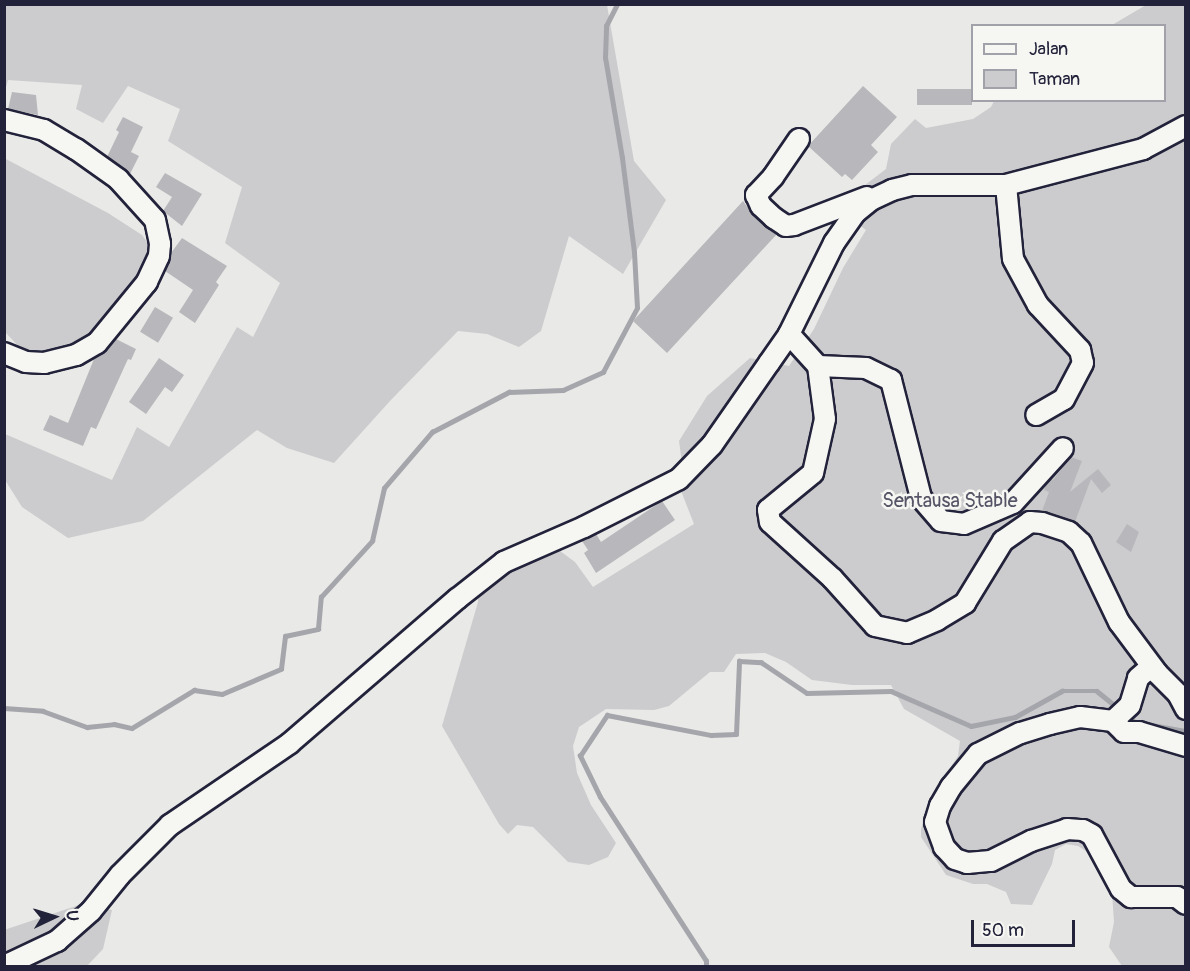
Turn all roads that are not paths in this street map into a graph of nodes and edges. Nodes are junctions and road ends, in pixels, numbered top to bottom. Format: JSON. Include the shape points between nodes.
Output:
{"nodes":[{"id":1,"x":4,"y":120,"type":"edge"},
{"id":2,"x":1185,"y":126,"type":"edge"},
{"id":3,"x":799,"y":140,"type":"dead end"},
{"id":4,"x":1006,"y":184,"type":"junction"},
{"id":5,"x":881,"y":195,"type":"junction"},
{"id":6,"x":789,"y":334,"type":"junction"},
{"id":7,"x":4,"y":353,"type":"edge"},
{"id":8,"x":818,"y":366,"type":"junction"},
{"id":9,"x":1036,"y":415,"type":"dead end"},
{"id":10,"x":1063,"y":448,"type":"dead end"},
{"id":11,"x":1152,"y":666,"type":"junction"},
{"id":12,"x":1185,"y":710,"type":"edge"},
{"id":13,"x":1120,"y":714,"type":"junction"},
{"id":14,"x":1185,"y":746,"type":"edge"},
{"id":15,"x":1185,"y":904,"type":"edge"},
{"id":16,"x":4,"y":966,"type":"edge"}],
"edges":[{"from":1,"to":7,"type":"street","via":[[44,130],[118,179],[155,220],[160,244],[147,282],[97,343],[76,355],[44,363],[26,362]]},
{"from":2,"to":4,"type":"street","via":[[1143,149]]},
{"from":3,"to":5,"type":"street","via":[[756,195],[761,206],[780,224],[794,225],[868,196]]},
{"from":4,"to":5,"type":"street","via":[[912,185]]},
{"from":4,"to":9,"type":"street","via":[[1013,259],[1038,305],[1080,350],[1083,363],[1064,399]]},
{"from":5,"to":6,"type":"street","via":[[855,213],[834,243]]},
{"from":6,"to":8,"type":"street"},
{"from":6,"to":16,"type":"street","via":[[712,445],[679,479],[585,527],[504,562],[290,743],[170,825],[91,911],[57,941]]},
{"from":8,"to":10,"type":"street","via":[[866,368],[891,380],[921,498],[941,520],[964,524],[1013,503]]},
{"from":8,"to":11,"type":"street","via":[[825,419],[813,473],[768,510],[770,522],[832,578],[874,626],[907,633],[965,603],[1003,541],[1030,522],[1042,523],[1069,532],[1082,543],[1119,622]]},
{"from":11,"to":12,"type":"street","via":[[1178,694]]},
{"from":11,"to":13,"type":"street","via":[[1138,678]]},
{"from":13,"to":14,"type":"street","via":[[1124,732],[1138,732]]},
{"from":13,"to":15,"type":"street","via":[[1050,724],[978,754],[940,807],[935,822],[939,837],[955,859],[978,863],[1067,829],[1083,830],[1092,835],[1121,889],[1131,897],[1177,897]]}]}
